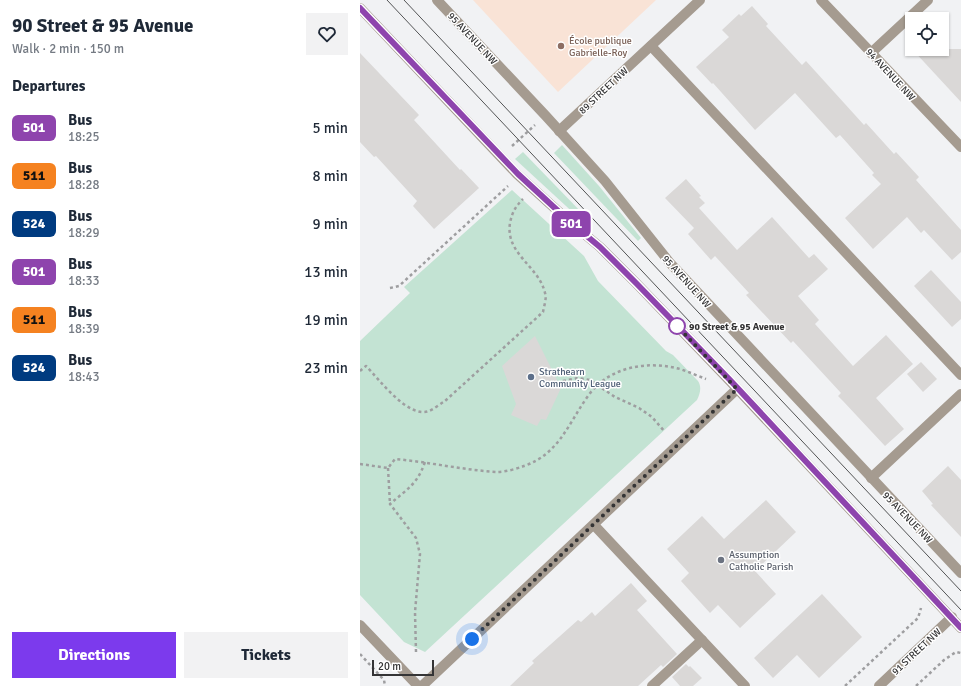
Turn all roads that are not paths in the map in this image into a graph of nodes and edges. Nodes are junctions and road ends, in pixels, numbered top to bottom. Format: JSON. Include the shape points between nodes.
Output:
{"nodes":[{"id":1,"x":437,"y":0,"type":"edge"},
{"id":2,"x":700,"y":0,"type":"edge"},
{"id":3,"x":821,"y":0,"type":"edge"},
{"id":4,"x":928,"y":0,"type":"edge"},
{"id":5,"x":360,"y":8,"type":"edge"},
{"id":6,"x":651,"y":46,"type":"junction"},
{"id":7,"x":871,"y":53,"type":"junction"},
{"id":8,"x":559,"y":131,"type":"junction"},
{"id":9,"x":961,"y":147,"type":"edge"},
{"id":10,"x":961,"y":375,"type":"edge"},
{"id":11,"x":737,"y":389,"type":"junction"},
{"id":12,"x":961,"y":394,"type":"edge"},
{"id":13,"x":871,"y":478,"type":"junction"},
{"id":14,"x":594,"y":525,"type":"junction"},
{"id":15,"x":961,"y":573,"type":"edge"},
{"id":16,"x":952,"y":617,"type":"junction"},
{"id":17,"x":360,"y":625,"type":"edge"},
{"id":18,"x":961,"y":628,"type":"edge"},
{"id":19,"x":702,"y":640,"type":"junction"},
{"id":20,"x":418,"y":686,"type":"edge"},
{"id":21,"x":422,"y":686,"type":"edge"},
{"id":22,"x":652,"y":686,"type":"edge"},
{"id":23,"x":745,"y":686,"type":"edge"},
{"id":24,"x":879,"y":686,"type":"edge"}],
"edges":[{"from":1,"to":8,"type":"street","name":"95 AVENUE NW"},
{"from":2,"to":6,"type":"street","name":"89 STREET NW"},
{"from":3,"to":7,"type":"street","name":"94 AVENUE NW"},
{"from":4,"to":7,"type":"street"},
{"from":5,"to":11,"type":"street","via":[[501,156],[544,199],[600,247]]},
{"from":6,"to":8,"type":"street","name":"89 STREET NW"},
{"from":6,"to":10,"type":"street"},
{"from":7,"to":9,"type":"street","name":"94 AVENUE NW"},
{"from":8,"to":13,"type":"street","name":"95 AVENUE NW","via":[[605,182],[670,263]]},
{"from":11,"to":14,"type":"street"},
{"from":11,"to":16,"type":"street"},
{"from":12,"to":13,"type":"street"},
{"from":13,"to":15,"type":"street","name":"95 AVENUE NW"},
{"from":14,"to":19,"type":"street"},
{"from":14,"to":21,"type":"street"},
{"from":16,"to":18,"type":"street"},
{"from":16,"to":24,"type":"street","name":"91 STREET NW"},
{"from":17,"to":20,"type":"street"},
{"from":19,"to":22,"type":"street"},
{"from":19,"to":23,"type":"street"}]}
